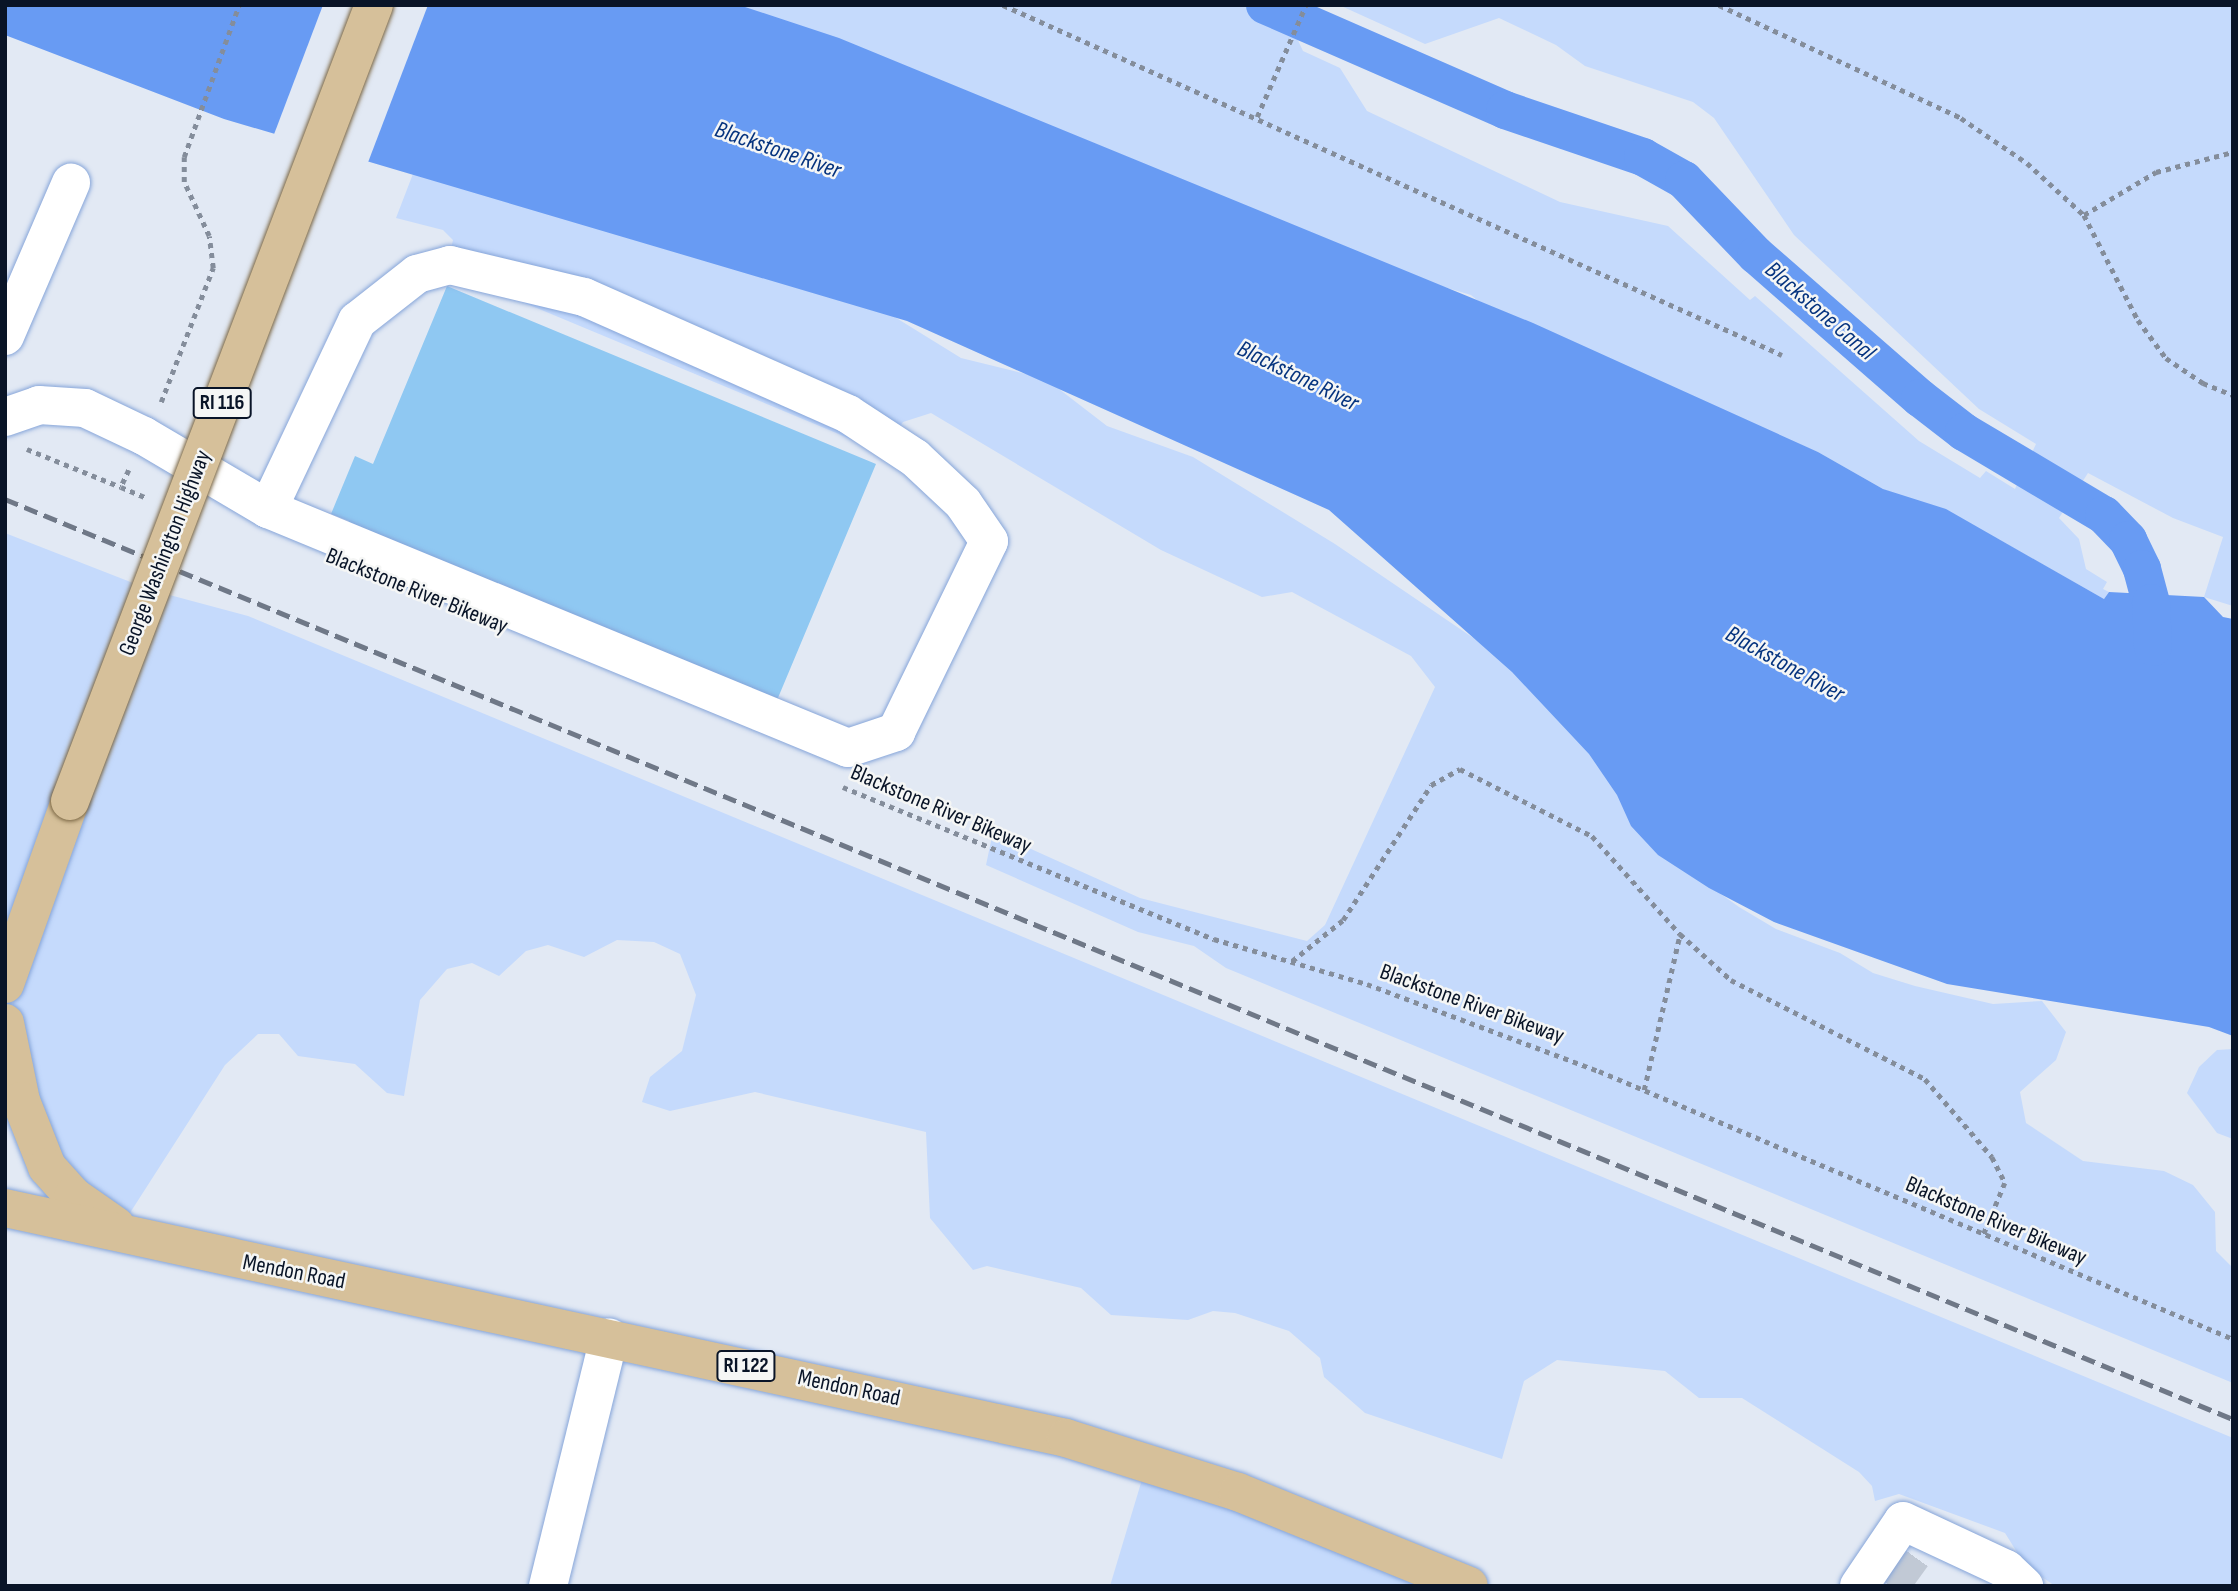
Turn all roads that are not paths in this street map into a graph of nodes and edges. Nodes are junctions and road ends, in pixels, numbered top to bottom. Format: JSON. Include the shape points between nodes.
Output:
{"nodes":[{"id":1,"x":374,"y":5,"type":"edge"},
{"id":2,"x":71,"y":183,"type":"dead end"},
{"id":3,"x":5,"y":336,"type":"edge"},
{"id":4,"x":12,"y":431,"type":"edge"},
{"id":5,"x":268,"y":509,"type":"junction"},
{"id":6,"x":5,"y":984,"type":"edge"},
{"id":7,"x":5,"y":1023,"type":"edge"},
{"id":8,"x":5,"y":1208,"type":"edge"},
{"id":9,"x":153,"y":1242,"type":"junction"},
{"id":10,"x":609,"y":1337,"type":"junction"},
{"id":11,"x":548,"y":1586,"type":"edge"},
{"id":12,"x":1469,"y":1586,"type":"edge"},
{"id":13,"x":1859,"y":1586,"type":"edge"},
{"id":14,"x":2024,"y":1586,"type":"edge"}],
"edges":[{"from":1,"to":6,"type":"main road","name":"George Washington Highway","number":"RI 116","bridge":true,"via":[[70,801]]},
{"from":2,"to":3,"type":"street"},
{"from":4,"to":5,"type":"street","via":[[39,405],[85,408],[144,436]]},
{"from":5,"to":5,"type":"street","via":[[848,748],[896,732],[989,541],[963,503],[915,458],[848,414],[584,297],[450,265],[417,274],[356,321]]},
{"from":7,"to":9,"type":"main road","via":[[21,1101],[47,1167],[88,1208]]},
{"from":8,"to":9,"type":"main road","name":"Mendon Road","number":"RI 122"},
{"from":9,"to":10,"type":"main road","name":"Mendon Road","number":"RI 122"},
{"from":10,"to":11,"type":"street"},
{"from":10,"to":12,"type":"main road","name":"Mendon Road","number":"RI 122","via":[[961,1412],[1121,1454],[1314,1520]]},
{"from":13,"to":14,"type":"street","via":[[1903,1521],[1922,1541],[2006,1569]]}]}
